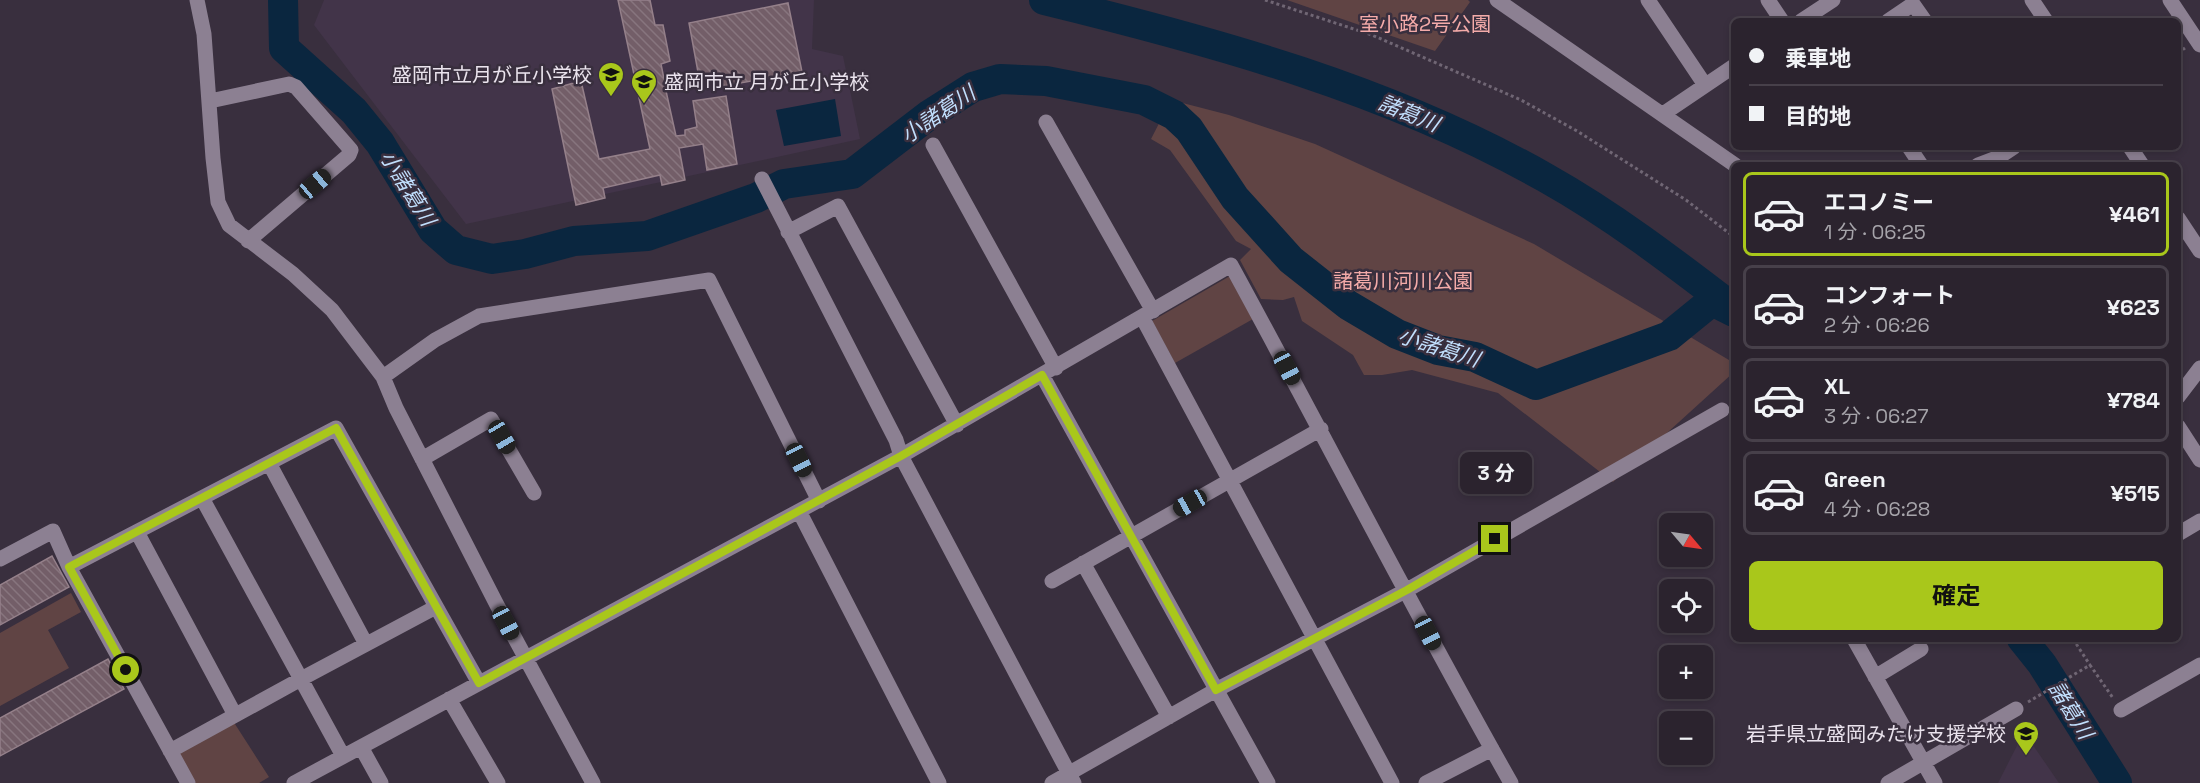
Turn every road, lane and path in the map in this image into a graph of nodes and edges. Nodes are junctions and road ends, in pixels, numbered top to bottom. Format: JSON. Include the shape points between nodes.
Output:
{"nodes":[{"id":1,"x":197,"y":0,"type":"edge"},
{"id":2,"x":1265,"y":0,"type":"edge"},
{"id":3,"x":1497,"y":0,"type":"edge"},
{"id":4,"x":1648,"y":0,"type":"edge"},
{"id":5,"x":1768,"y":0,"type":"edge"},
{"id":6,"x":1833,"y":0,"type":"edge"},
{"id":7,"x":2032,"y":0,"type":"edge"},
{"id":8,"x":2170,"y":0,"type":"edge"},
{"id":9,"x":1780,"y":18,"type":"edge"},
{"id":10,"x":1806,"y":18,"type":"edge"},
{"id":11,"x":1892,"y":18,"type":"edge"},
{"id":12,"x":1923,"y":18,"type":"edge"},
{"id":13,"x":2044,"y":18,"type":"edge"},
{"id":14,"x":2195,"y":28,"type":"edge"},
{"id":15,"x":2200,"y":45,"type":"edge"},
{"id":16,"x":1731,"y":68,"type":"edge"},
{"id":17,"x":1705,"y":85,"type":"junction"},
{"id":18,"x":210,"y":101,"type":"junction"},
{"id":19,"x":1663,"y":114,"type":"junction"},
{"id":20,"x":1046,"y":122,"type":"dead end"},
{"id":21,"x":933,"y":145,"type":"dead end"},
{"id":22,"x":2008,"y":150,"type":"edge"},
{"id":23,"x":1731,"y":162,"type":"edge"},
{"id":24,"x":1986,"y":162,"type":"edge"},
{"id":25,"x":762,"y":179,"type":"dead end"},
{"id":26,"x":2181,"y":222,"type":"edge"},
{"id":27,"x":788,"y":232,"type":"junction"},
{"id":28,"x":1731,"y":235,"type":"edge"},
{"id":29,"x":248,"y":242,"type":"junction"},
{"id":30,"x":2200,"y":251,"type":"edge"},
{"id":31,"x":1147,"y":314,"type":"junction"},
{"id":32,"x":2200,"y":368,"type":"edge"},
{"id":33,"x":1049,"y":372,"type":"junction"},
{"id":34,"x":383,"y":377,"type":"junction"},
{"id":35,"x":2181,"y":393,"type":"edge"},
{"id":36,"x":1722,"y":410,"type":"dead end"},
{"id":37,"x":957,"y":424,"type":"junction"},
{"id":38,"x":1321,"y":429,"type":"junction"},
{"id":39,"x":2181,"y":431,"type":"edge"},
{"id":40,"x":901,"y":456,"type":"junction"},
{"id":41,"x":422,"y":459,"type":"junction"},
{"id":42,"x":2200,"y":460,"type":"edge"},
{"id":43,"x":269,"y":463,"type":"junction"},
{"id":44,"x":1230,"y":481,"type":"junction"},
{"id":45,"x":534,"y":493,"type":"dead end"},
{"id":46,"x":202,"y":498,"type":"junction"},
{"id":47,"x":819,"y":501,"type":"junction"},
{"id":48,"x":799,"y":511,"type":"junction"},
{"id":49,"x":2200,"y":521,"type":"edge"},
{"id":50,"x":137,"y":532,"type":"junction"},
{"id":51,"x":2181,"y":532,"type":"edge"},
{"id":52,"x":1131,"y":537,"type":"junction"},
{"id":53,"x":0,"y":559,"type":"edge"},
{"id":54,"x":1083,"y":563,"type":"junction"},
{"id":55,"x":69,"y":567,"type":"junction"},
{"id":56,"x":1052,"y":581,"type":"dead end"},
{"id":57,"x":1407,"y":590,"type":"junction"},
{"id":58,"x":436,"y":607,"type":"junction"},
{"id":59,"x":1313,"y":639,"type":"junction"},
{"id":60,"x":1856,"y":642,"type":"edge"},
{"id":61,"x":2075,"y":642,"type":"edge"},
{"id":62,"x":366,"y":644,"type":"junction"},
{"id":63,"x":1921,"y":649,"type":"dead end"},
{"id":64,"x":525,"y":658,"type":"junction"},
{"id":65,"x":2090,"y":664,"type":"junction"},
{"id":66,"x":2200,"y":665,"type":"edge"},
{"id":67,"x":1875,"y":676,"type":"junction"},
{"id":68,"x":301,"y":679,"type":"junction"},
{"id":69,"x":479,"y":683,"type":"junction"},
{"id":70,"x":1216,"y":690,"type":"junction"},
{"id":71,"x":449,"y":699,"type":"junction"},
{"id":72,"x":2016,"y":709,"type":"joint"},
{"id":73,"x":2121,"y":710,"type":"joint"},
{"id":74,"x":235,"y":716,"type":"junction"},
{"id":75,"x":1169,"y":717,"type":"junction"},
{"id":76,"x":361,"y":747,"type":"junction"},
{"id":77,"x":1492,"y":750,"type":"junction"},
{"id":78,"x":171,"y":752,"type":"junction"},
{"id":79,"x":343,"y":756,"type":"junction"},
{"id":80,"x":1924,"y":762,"type":"junction"},
{"id":81,"x":1072,"y":778,"type":"edge"},
{"id":82,"x":188,"y":783,"type":"edge"},
{"id":83,"x":294,"y":783,"type":"edge"},
{"id":84,"x":381,"y":783,"type":"edge"},
{"id":85,"x":498,"y":783,"type":"edge"},
{"id":86,"x":593,"y":783,"type":"edge"},
{"id":87,"x":939,"y":783,"type":"edge"},
{"id":88,"x":1052,"y":783,"type":"edge"},
{"id":89,"x":1268,"y":783,"type":"edge"},
{"id":90,"x":1392,"y":783,"type":"edge"},
{"id":91,"x":1426,"y":783,"type":"edge"},
{"id":92,"x":1511,"y":783,"type":"edge"},
{"id":93,"x":1888,"y":783,"type":"edge"},
{"id":94,"x":1935,"y":783,"type":"edge"}],
"edges":[{"from":1,"to":18,"type":"street"},
{"from":2,"to":28,"type":"path","via":[[1372,35],[1521,100],[1676,194]]},
{"from":3,"to":19,"type":"street"},
{"from":4,"to":17,"type":"street"},
{"from":5,"to":9,"type":"street"},
{"from":6,"to":10,"type":"street"},
{"from":7,"to":13,"type":"street"},
{"from":8,"to":14,"type":"street"},
{"from":11,"to":12,"type":"street","via":[[1913,4]]},
{"from":14,"to":15,"type":"street"},
{"from":16,"to":17,"type":"street"},
{"from":17,"to":19,"type":"street"},
{"from":18,"to":29,"type":"street","via":[[218,202],[229,225]]},
{"from":18,"to":29,"type":"street","via":[[289,84],[296,87],[351,150]]},
{"from":19,"to":23,"type":"street"},
{"from":20,"to":31,"type":"street"},
{"from":21,"to":33,"type":"street"},
{"from":22,"to":24,"type":"street"},
{"from":25,"to":27,"type":"street"},
{"from":26,"to":30,"type":"street"},
{"from":27,"to":37,"type":"street","via":[[838,206]]},
{"from":27,"to":40,"type":"street"},
{"from":29,"to":34,"type":"street","via":[[293,274],[332,310]]},
{"from":31,"to":33,"type":"street"},
{"from":31,"to":38,"type":"street","via":[[1231,265]]},
{"from":31,"to":44,"type":"street"},
{"from":32,"to":35,"type":"street"},
{"from":33,"to":37,"type":"street"},
{"from":33,"to":52,"type":"street"},
{"from":34,"to":41,"type":"street"},
{"from":34,"to":47,"type":"street","via":[[435,340],[479,316],[709,280]]},
{"from":36,"to":57,"type":"street"},
{"from":37,"to":40,"type":"street"},
{"from":38,"to":44,"type":"street"},
{"from":38,"to":57,"type":"street"},
{"from":39,"to":42,"type":"street"},
{"from":40,"to":47,"type":"street"},
{"from":40,"to":81,"type":"street"},
{"from":41,"to":45,"type":"street","via":[[491,419]]},
{"from":41,"to":64,"type":"street"},
{"from":43,"to":46,"type":"street"},
{"from":43,"to":58,"type":"street","via":[[336,428]]},
{"from":43,"to":62,"type":"street"},
{"from":44,"to":52,"type":"street"},
{"from":44,"to":59,"type":"street"},
{"from":46,"to":50,"type":"street"},
{"from":46,"to":68,"type":"street"},
{"from":47,"to":48,"type":"street"},
{"from":48,"to":64,"type":"street"},
{"from":48,"to":87,"type":"street"},
{"from":49,"to":51,"type":"street"},
{"from":50,"to":55,"type":"street"},
{"from":50,"to":74,"type":"street"},
{"from":52,"to":54,"type":"street"},
{"from":52,"to":70,"type":"street"},
{"from":53,"to":55,"type":"street","via":[[53,531]]},
{"from":54,"to":56,"type":"street"},
{"from":54,"to":75,"type":"street"},
{"from":55,"to":78,"type":"street"},
{"from":57,"to":59,"type":"street"},
{"from":57,"to":77,"type":"street"},
{"from":58,"to":62,"type":"street"},
{"from":58,"to":69,"type":"street"},
{"from":59,"to":70,"type":"street"},
{"from":59,"to":90,"type":"street"},
{"from":60,"to":67,"type":"street"},
{"from":61,"to":65,"type":"path"},
{"from":62,"to":68,"type":"street"},
{"from":63,"to":67,"type":"street"},
{"from":64,"to":69,"type":"street"},
{"from":64,"to":86,"type":"street"},
{"from":65,"to":72,"type":"path"},
{"from":65,"to":73,"type":"path"},
{"from":66,"to":73,"type":"street"},
{"from":67,"to":80,"type":"street"},
{"from":68,"to":74,"type":"street"},
{"from":68,"to":79,"type":"street"},
{"from":69,"to":71,"type":"street"},
{"from":70,"to":75,"type":"street"},
{"from":70,"to":89,"type":"street"},
{"from":71,"to":76,"type":"street"},
{"from":71,"to":85,"type":"street"},
{"from":72,"to":80,"type":"street"},
{"from":74,"to":78,"type":"street"},
{"from":75,"to":81,"type":"street"},
{"from":76,"to":79,"type":"street"},
{"from":76,"to":84,"type":"street"},
{"from":77,"to":91,"type":"street"},
{"from":77,"to":92,"type":"street"},
{"from":78,"to":82,"type":"street"},
{"from":79,"to":83,"type":"street"},
{"from":80,"to":93,"type":"street"},
{"from":80,"to":94,"type":"street"},
{"from":81,"to":88,"type":"street"}]}
